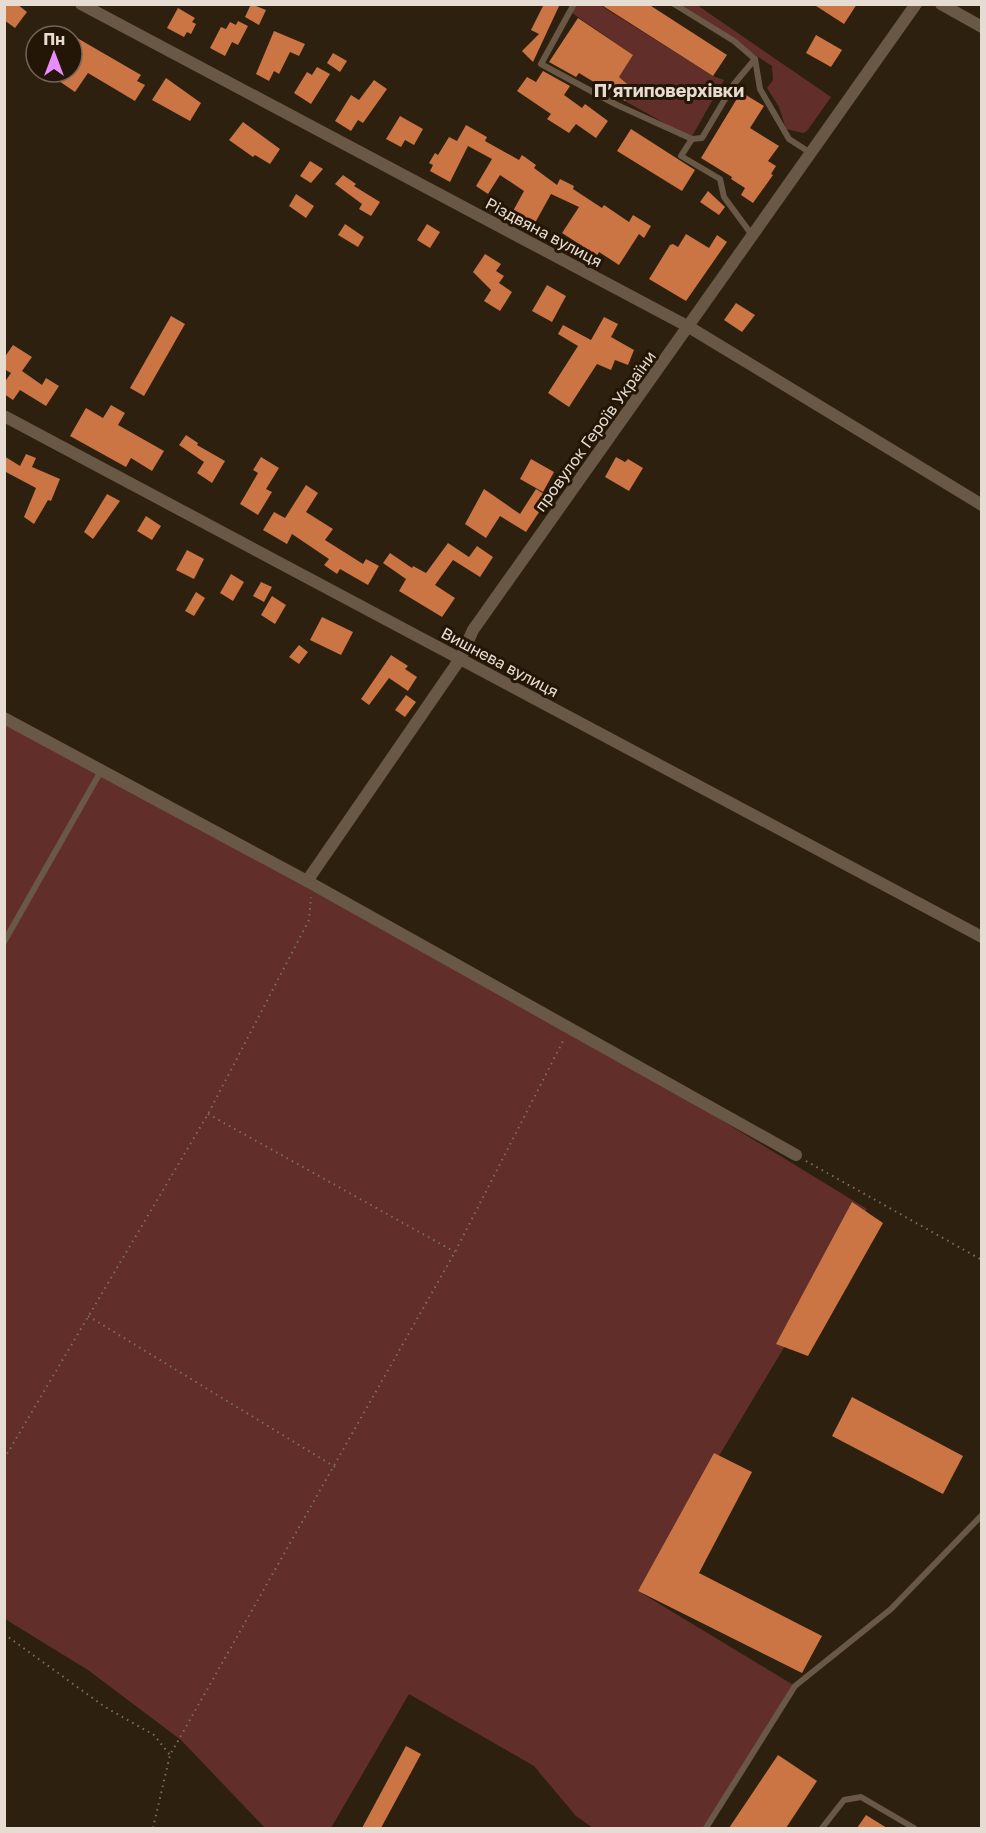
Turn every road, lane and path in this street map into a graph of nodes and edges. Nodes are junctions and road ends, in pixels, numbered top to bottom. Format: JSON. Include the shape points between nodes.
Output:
{"nodes":[{"id":1,"x":81,"y":4,"type":"edge"},
{"id":2,"x":574,"y":4,"type":"edge"},
{"id":3,"x":674,"y":4,"type":"edge"},
{"id":4,"x":916,"y":4,"type":"edge"},
{"id":5,"x":940,"y":4,"type":"edge"},
{"id":6,"x":981,"y":27,"type":"edge"},
{"id":7,"x":755,"y":59,"type":"junction"},
{"id":8,"x":692,"y":139,"type":"junction"},
{"id":9,"x":809,"y":152,"type":"junction"},
{"id":10,"x":752,"y":235,"type":"junction"},
{"id":11,"x":689,"y":327,"type":"junction"},
{"id":12,"x":4,"y":416,"type":"edge"},
{"id":13,"x":981,"y":505,"type":"edge"},
{"id":14,"x":460,"y":659,"type":"junction"},
{"id":15,"x":4,"y":718,"type":"edge"},
{"id":16,"x":102,"y":770,"type":"junction"},
{"id":17,"x":307,"y":880,"type":"junction"},
{"id":18,"x":981,"y":937,"type":"edge"},
{"id":19,"x":4,"y":942,"type":"edge"},
{"id":20,"x":561,"y":1023,"type":"junction"},
{"id":21,"x":208,"y":1114,"type":"junction"},
{"id":22,"x":796,"y":1155,"type":"joint"},
{"id":23,"x":455,"y":1252,"type":"junction"},
{"id":24,"x":981,"y":1260,"type":"edge"},
{"id":25,"x":88,"y":1316,"type":"junction"},
{"id":26,"x":4,"y":1459,"type":"edge"},
{"id":27,"x":335,"y":1467,"type":"junction"},
{"id":28,"x":981,"y":1515,"type":"edge"},
{"id":29,"x":4,"y":1634,"type":"edge"},
{"id":30,"x":170,"y":1755,"type":"junction"},
{"id":31,"x":153,"y":1828,"type":"edge"},
{"id":32,"x":706,"y":1828,"type":"edge"},
{"id":33,"x":822,"y":1828,"type":"edge"},
{"id":34,"x":914,"y":1828,"type":"edge"}],
"edges":[{"from":1,"to":11,"type":"street","name":"Різдвяна вулиця"},
{"from":2,"to":8,"type":"lane","via":[[541,64]]},
{"from":3,"to":7,"type":"lane","via":[[734,41]]},
{"from":4,"to":9,"type":"street","name":"провулок Героїв України"},
{"from":5,"to":6,"type":"street"},
{"from":7,"to":8,"type":"lane","via":[[734,84],[702,138]]},
{"from":7,"to":9,"type":"lane","via":[[760,89],[789,139]]},
{"from":8,"to":10,"type":"lane","via":[[681,156],[720,179],[724,197]]},
{"from":9,"to":10,"type":"street","name":"провулок Героїв України"},
{"from":10,"to":11,"type":"street","name":"провулок Героїв України"},
{"from":11,"to":13,"type":"street","name":"Різдвяна вулиця"},
{"from":11,"to":14,"type":"street","name":"провулок Героїв України","via":[[473,630]]},
{"from":12,"to":14,"type":"street","name":"Вишнева вулиця"},
{"from":14,"to":17,"type":"street","name":"провулок Героїв України"},
{"from":14,"to":18,"type":"street","name":"Вишнева вулиця"},
{"from":15,"to":16,"type":"street"},
{"from":16,"to":17,"type":"street"},
{"from":16,"to":19,"type":"lane"},
{"from":17,"to":20,"type":"street"},
{"from":17,"to":21,"type":"path","via":[[312,888],[309,920]]},
{"from":20,"to":22,"type":"street"},
{"from":20,"to":23,"type":"path","via":[[564,1043]]},
{"from":21,"to":23,"type":"path"},
{"from":21,"to":25,"type":"path"},
{"from":22,"to":24,"type":"path"},
{"from":23,"to":27,"type":"path"},
{"from":25,"to":26,"type":"path"},
{"from":25,"to":27,"type":"path"},
{"from":27,"to":30,"type":"path"},
{"from":28,"to":32,"type":"lane","via":[[891,1609],[795,1686]]},
{"from":29,"to":30,"type":"path","via":[[105,1707],[154,1735]]},
{"from":30,"to":31,"type":"path"},
{"from":33,"to":34,"type":"lane","via":[[844,1800],[861,1797]]}]}
